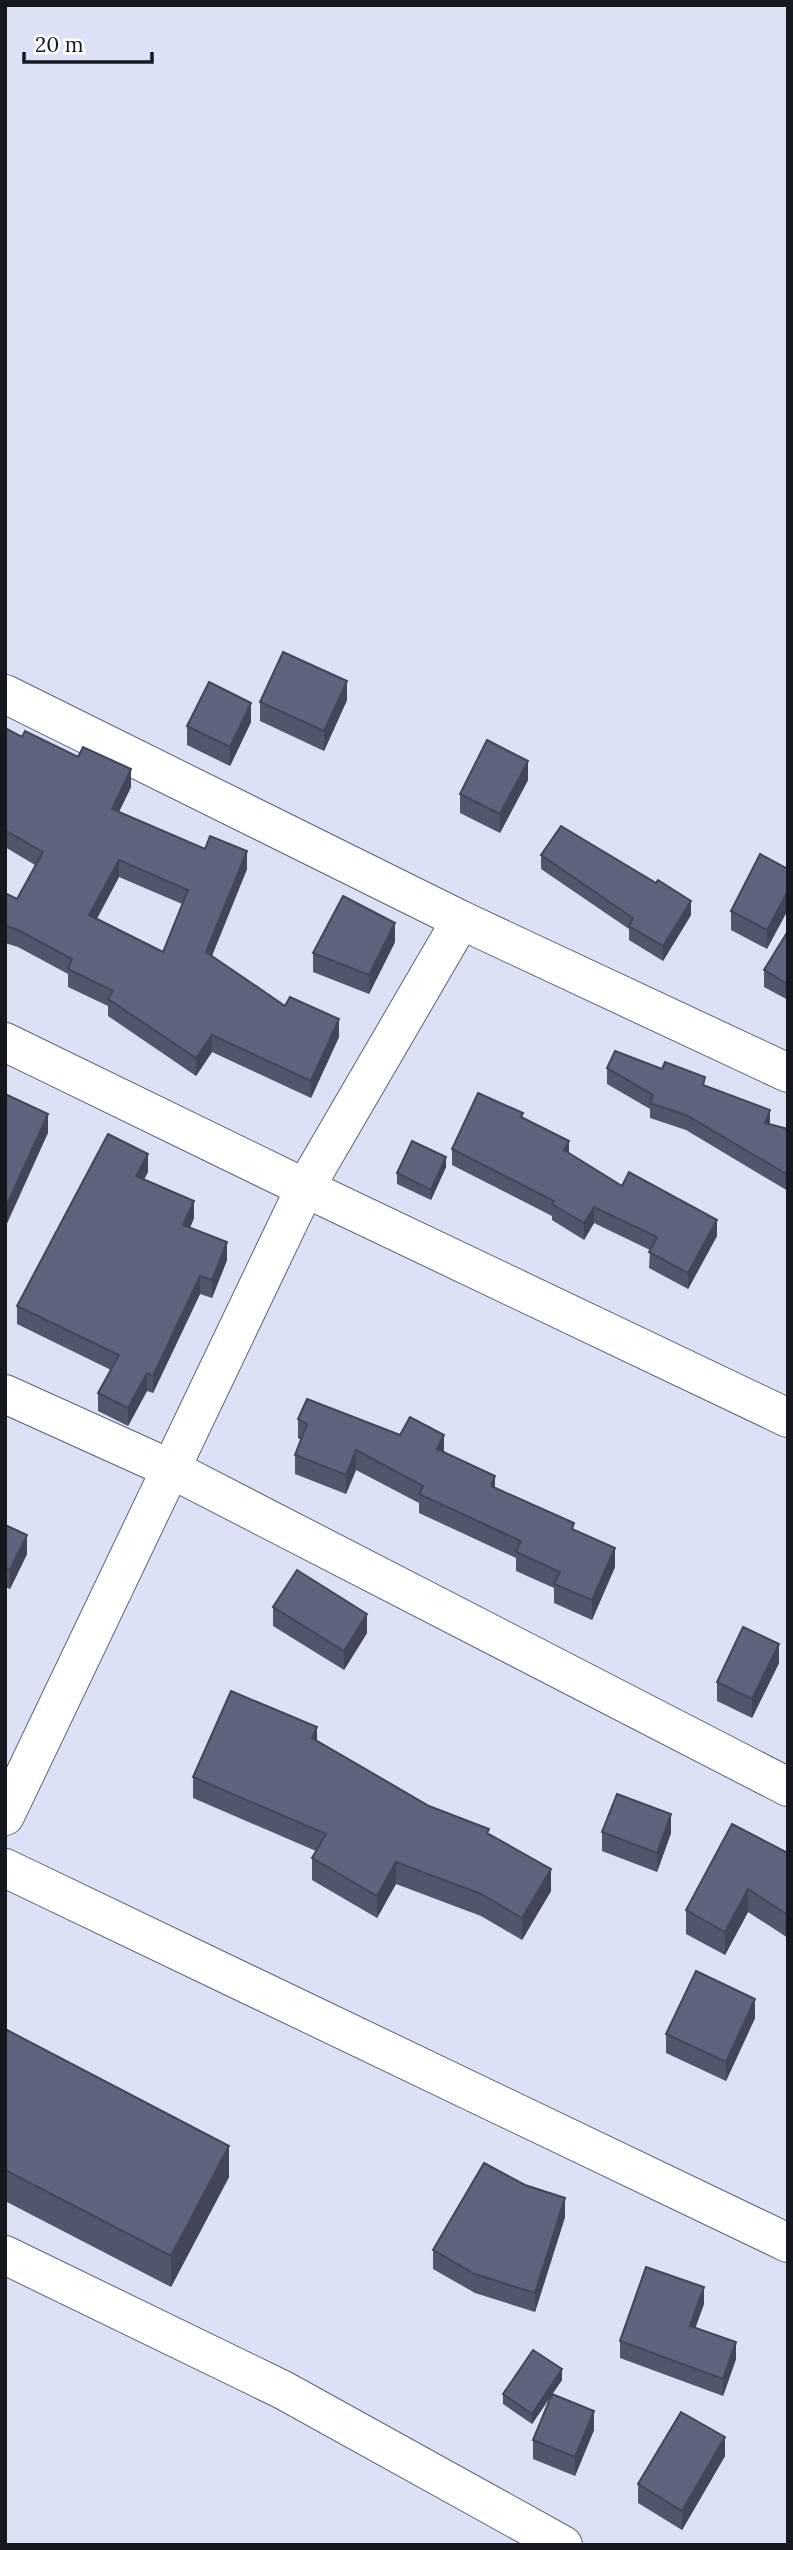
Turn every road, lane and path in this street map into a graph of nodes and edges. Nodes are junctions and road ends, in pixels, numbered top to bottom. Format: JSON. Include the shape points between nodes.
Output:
{"nodes":[{"id":1,"x":5,"y":694,"type":"edge"},
{"id":2,"x":461,"y":920,"type":"junction"},
{"id":3,"x":5,"y":1042,"type":"edge"},
{"id":4,"x":788,"y":1073,"type":"edge"},
{"id":5,"x":305,"y":1188,"type":"junction"},
{"id":6,"x":5,"y":1394,"type":"edge"},
{"id":7,"x":788,"y":1418,"type":"edge"},
{"id":8,"x":171,"y":1468,"type":"junction"},
{"id":9,"x":788,"y":1787,"type":"edge"},
{"id":10,"x":5,"y":1816,"type":"edge"},
{"id":11,"x":5,"y":1868,"type":"edge"},
{"id":12,"x":788,"y":2243,"type":"edge"},
{"id":13,"x":5,"y":2255,"type":"edge"},
{"id":14,"x":563,"y":2545,"type":"edge"}],
"edges":[{"from":1,"to":2,"type":"street"},
{"from":2,"to":4,"type":"street"},
{"from":2,"to":5,"type":"street"},
{"from":3,"to":5,"type":"street"},
{"from":5,"to":7,"type":"street"},
{"from":5,"to":8,"type":"street"},
{"from":6,"to":8,"type":"street"},
{"from":8,"to":9,"type":"street"},
{"from":8,"to":10,"type":"street"},
{"from":11,"to":12,"type":"street"},
{"from":13,"to":14,"type":"street","via":[[283,2390]]}]}
